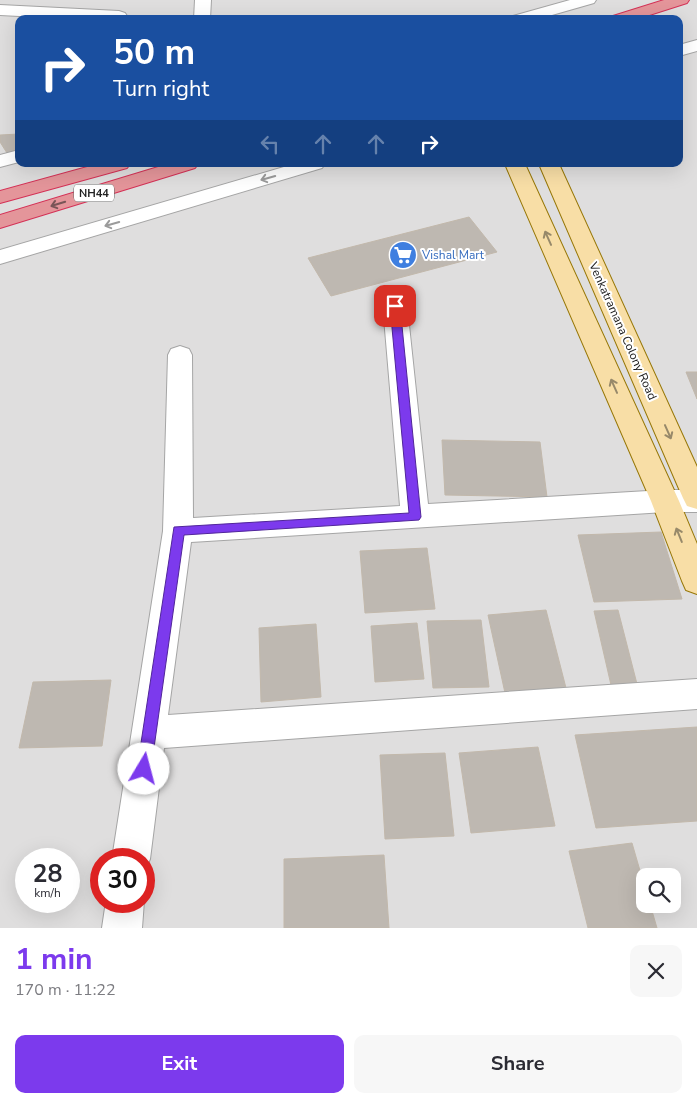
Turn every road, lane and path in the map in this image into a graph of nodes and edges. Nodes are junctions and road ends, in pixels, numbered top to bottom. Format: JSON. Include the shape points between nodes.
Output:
{"nodes":[{"id":1,"x":203,"y":0,"type":"edge"},
{"id":2,"x":588,"y":0,"type":"edge"},
{"id":3,"x":681,"y":0,"type":"edge"},
{"id":4,"x":0,"y":10,"type":"edge"},
{"id":5,"x":99,"y":15,"type":"edge"},
{"id":6,"x":202,"y":15,"type":"edge"},
{"id":7,"x":534,"y":15,"type":"edge"},
{"id":8,"x":632,"y":15,"type":"edge"},
{"id":9,"x":697,"y":45,"type":"edge"},
{"id":10,"x":683,"y":49,"type":"edge"},
{"id":11,"x":15,"y":157,"type":"edge"},
{"id":12,"x":0,"y":161,"type":"edge"},
{"id":13,"x":109,"y":167,"type":"edge"},
{"id":14,"x":178,"y":167,"type":"edge"},
{"id":15,"x":305,"y":167,"type":"edge"},
{"id":16,"x":516,"y":167,"type":"edge"},
{"id":17,"x":550,"y":167,"type":"edge"},
{"id":18,"x":0,"y":197,"type":"edge"},
{"id":19,"x":0,"y":222,"type":"edge"},
{"id":20,"x":0,"y":257,"type":"edge"},
{"id":21,"x":395,"y":306,"type":"dead end"},
{"id":22,"x":180,"y":355,"type":"dead end"},
{"id":23,"x":697,"y":499,"type":"edge"},
{"id":24,"x":665,"y":501,"type":"junction"},
{"id":25,"x":415,"y":517,"type":"junction"},
{"id":26,"x":178,"y":531,"type":"junction"},
{"id":27,"x":697,"y":581,"type":"edge"},
{"id":28,"x":697,"y":694,"type":"edge"},
{"id":29,"x":149,"y":732,"type":"junction"},
{"id":30,"x":133,"y":848,"type":"edge"},
{"id":31,"x":124,"y":913,"type":"edge"},
{"id":32,"x":122,"y":928,"type":"edge"}],
"edges":[{"from":1,"to":6,"type":"street"},
{"from":2,"to":7,"type":"street"},
{"from":3,"to":8,"type":"highway"},
{"from":4,"to":5,"type":"street"},
{"from":9,"to":10,"type":"street"},
{"from":11,"to":12,"type":"street"},
{"from":13,"to":18,"type":"highway","number":"NH44"},
{"from":14,"to":19,"type":"highway","number":"NH44","one_way":true},
{"from":15,"to":20,"type":"street","one_way":true},
{"from":24,"to":16,"type":"main road","one_way":true},
{"from":17,"to":23,"type":"main road","name":"Venkatramana Colony Road","one_way":true},
{"from":21,"to":25,"type":"street"},
{"from":22,"to":26,"type":"street"},
{"from":23,"to":24,"type":"street"},
{"from":24,"to":25,"type":"street"},
{"from":27,"to":24,"type":"main road","one_way":true},
{"from":25,"to":26,"type":"street"},
{"from":26,"to":29,"type":"street"},
{"from":28,"to":29,"type":"street"},
{"from":29,"to":30,"type":"street"},
{"from":31,"to":32,"type":"street"}]}
